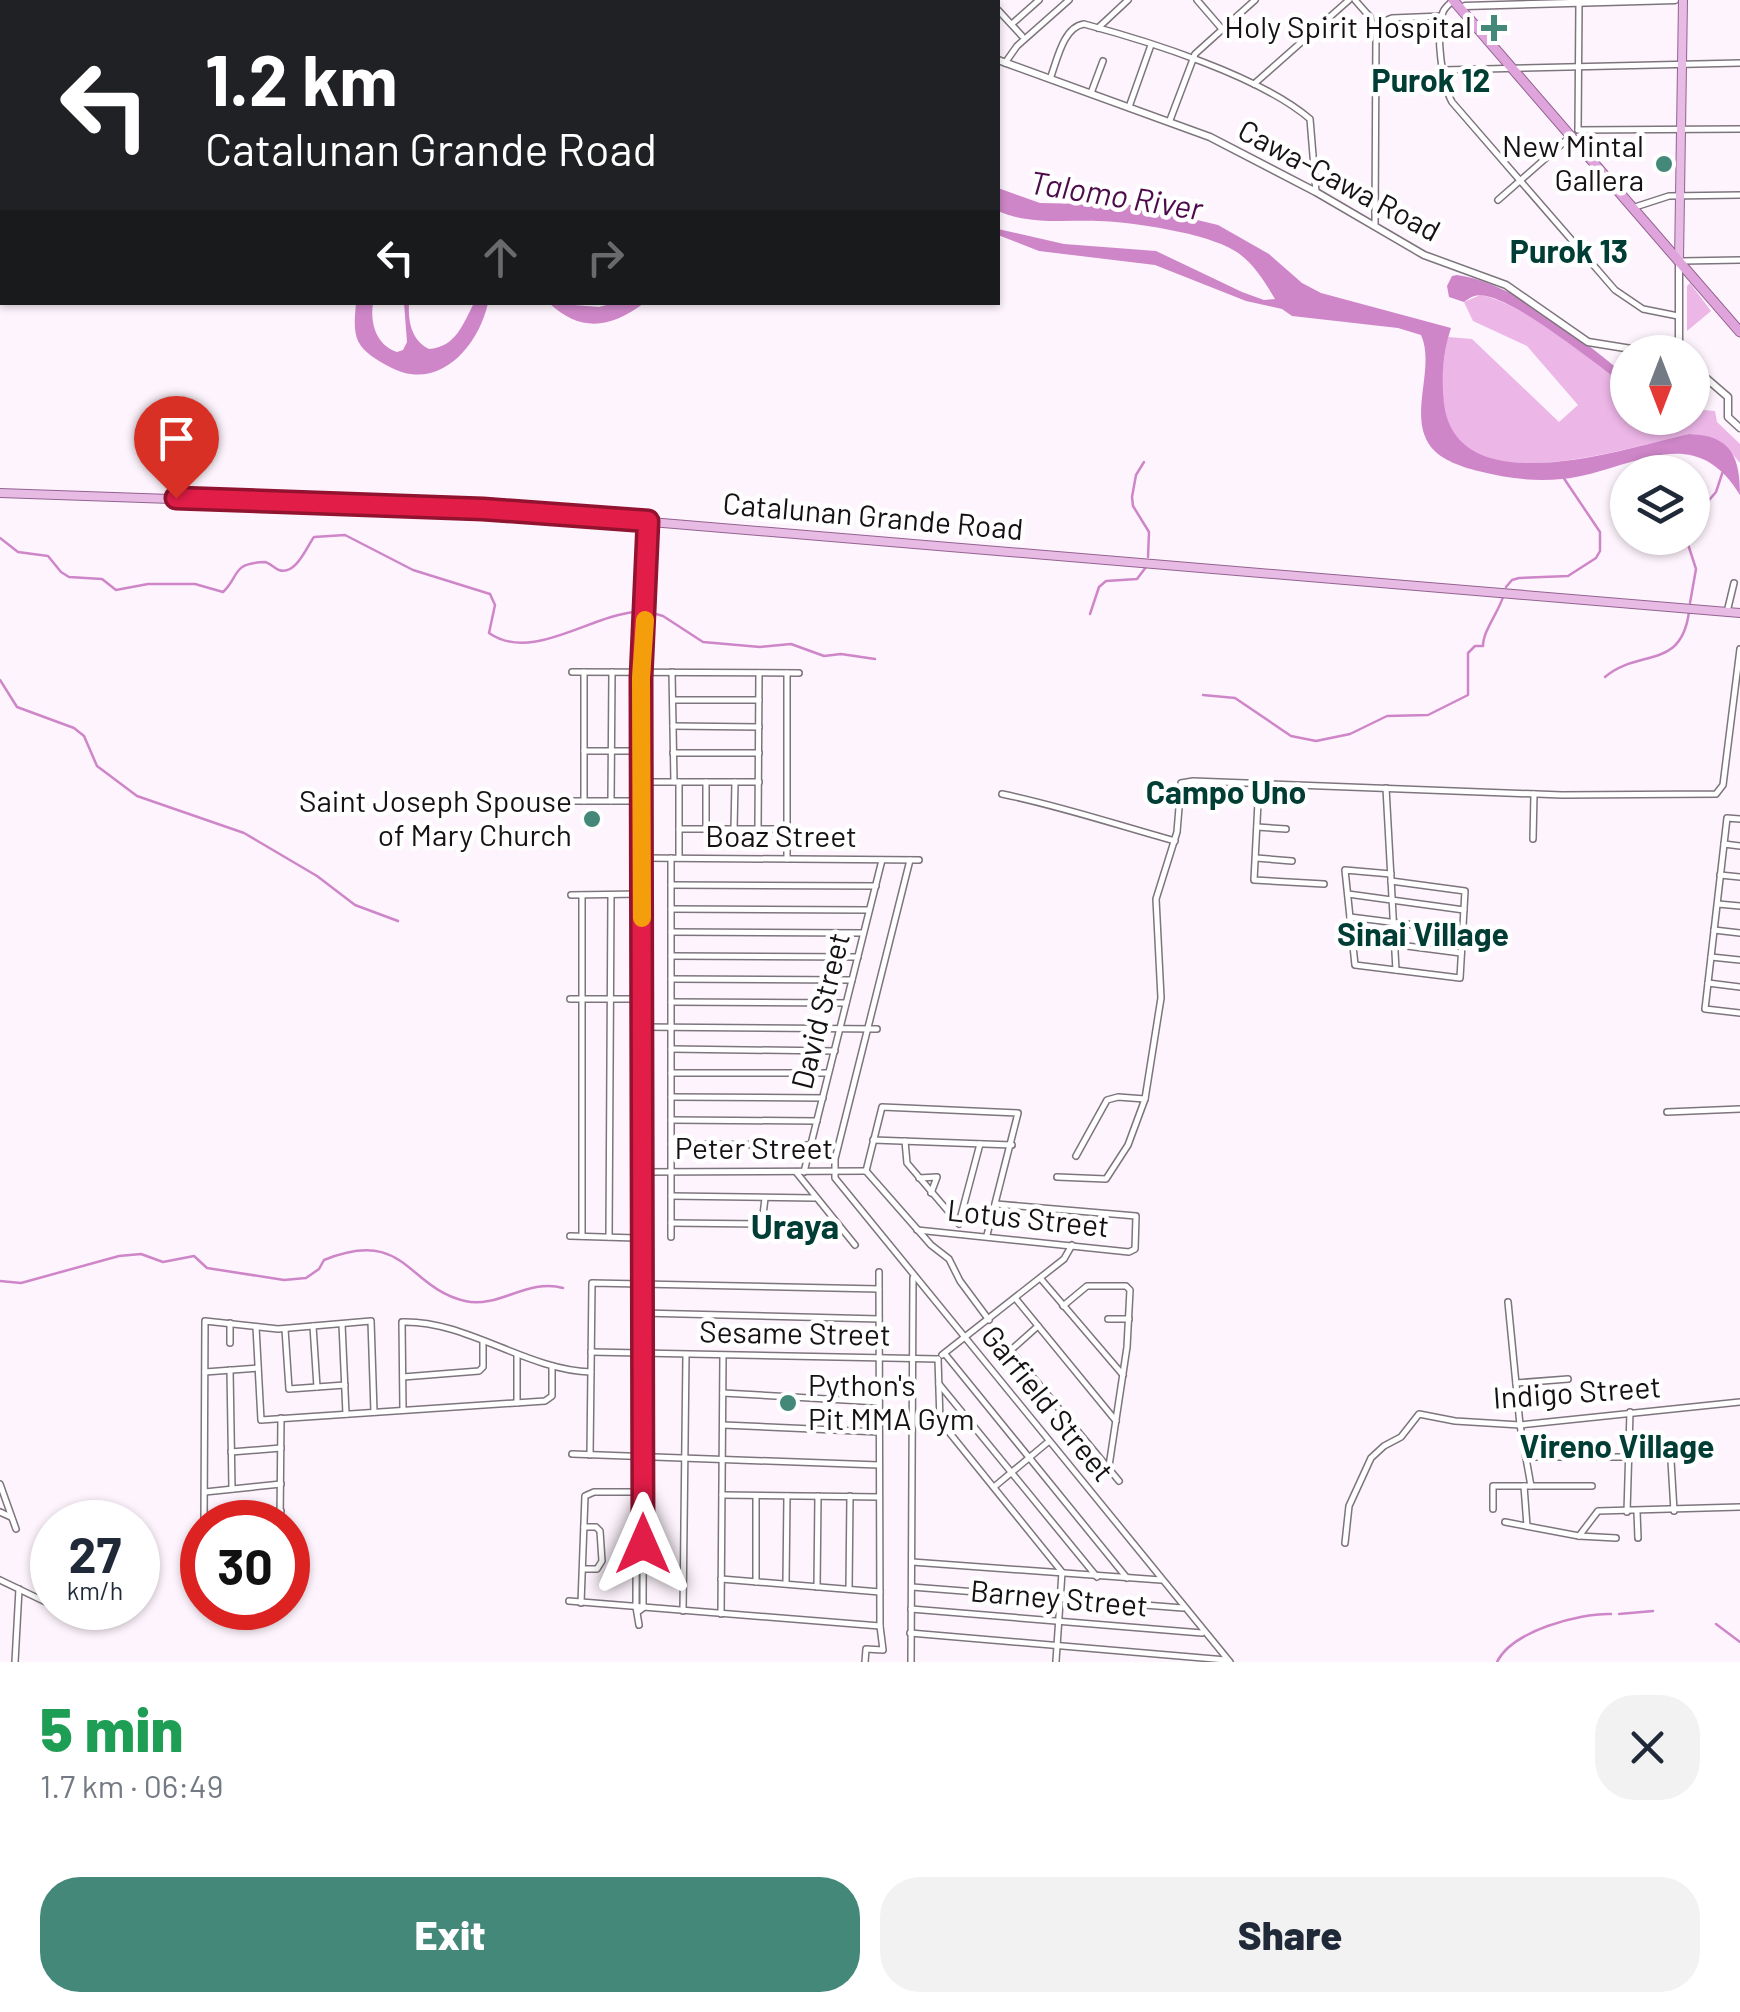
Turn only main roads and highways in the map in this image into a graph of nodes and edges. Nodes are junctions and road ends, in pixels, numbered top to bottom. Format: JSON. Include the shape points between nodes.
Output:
{"nodes":[{"id":1,"x":1679,"y":0,"type":"edge"},
{"id":2,"x":1458,"y":4,"type":"edge"},
{"id":3,"x":1679,"y":261,"type":"junction"},
{"id":4,"x":1740,"y":332,"type":"edge"},
{"id":5,"x":0,"y":492,"type":"edge"},
{"id":6,"x":1740,"y":612,"type":"edge"}],
"edges":[{"from":1,"to":3,"type":"main road"},
{"from":2,"to":3,"type":"highway"},
{"from":3,"to":4,"type":"highway"},
{"from":5,"to":6,"type":"main road","name":"Catalunan Grande Road","via":[[644,520]]}]}
